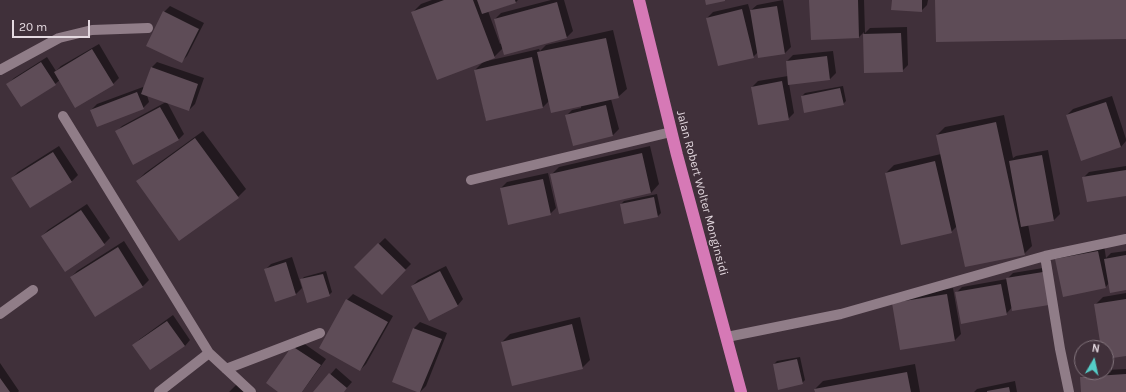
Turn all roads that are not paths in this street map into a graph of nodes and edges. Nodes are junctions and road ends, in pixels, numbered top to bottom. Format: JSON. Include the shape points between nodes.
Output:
{"nodes":[{"id":1,"x":639,"y":0,"type":"edge"},
{"id":2,"x":148,"y":28,"type":"dead end"},
{"id":3,"x":0,"y":70,"type":"edge"},
{"id":4,"x":63,"y":116,"type":"dead end"},
{"id":5,"x":672,"y":132,"type":"junction"},
{"id":6,"x":471,"y":180,"type":"dead end"},
{"id":7,"x":1126,"y":239,"type":"edge"},
{"id":8,"x":1045,"y":256,"type":"junction"},
{"id":9,"x":33,"y":290,"type":"dead end"},
{"id":10,"x":0,"y":314,"type":"edge"},
{"id":11,"x":320,"y":333,"type":"dead end"},
{"id":12,"x":727,"y":338,"type":"junction"},
{"id":13,"x":208,"y":353,"type":"junction"},
{"id":14,"x":226,"y":369,"type":"junction"},
{"id":15,"x":159,"y":392,"type":"edge"},
{"id":16,"x":251,"y":392,"type":"edge"},
{"id":17,"x":741,"y":392,"type":"edge"},
{"id":18,"x":1069,"y":392,"type":"edge"}],
"edges":[{"from":1,"to":5,"type":"highway","name":"Jalan Robert Wolter Monginsidi"},
{"from":2,"to":3,"type":"street","via":[[92,30],[59,38]]},
{"from":4,"to":13,"type":"street"},
{"from":5,"to":6,"type":"street"},
{"from":5,"to":12,"type":"highway","name":"Jalan Robert Wolter Monginsidi"},
{"from":7,"to":8,"type":"street"},
{"from":8,"to":12,"type":"street","via":[[841,314]]},
{"from":8,"to":18,"type":"street"},
{"from":9,"to":10,"type":"street"},
{"from":11,"to":14,"type":"street"},
{"from":12,"to":17,"type":"highway","name":"Jalan Robert Wolter Monginsidi"},
{"from":13,"to":14,"type":"street"},
{"from":13,"to":15,"type":"street"},
{"from":14,"to":16,"type":"street"}]}
